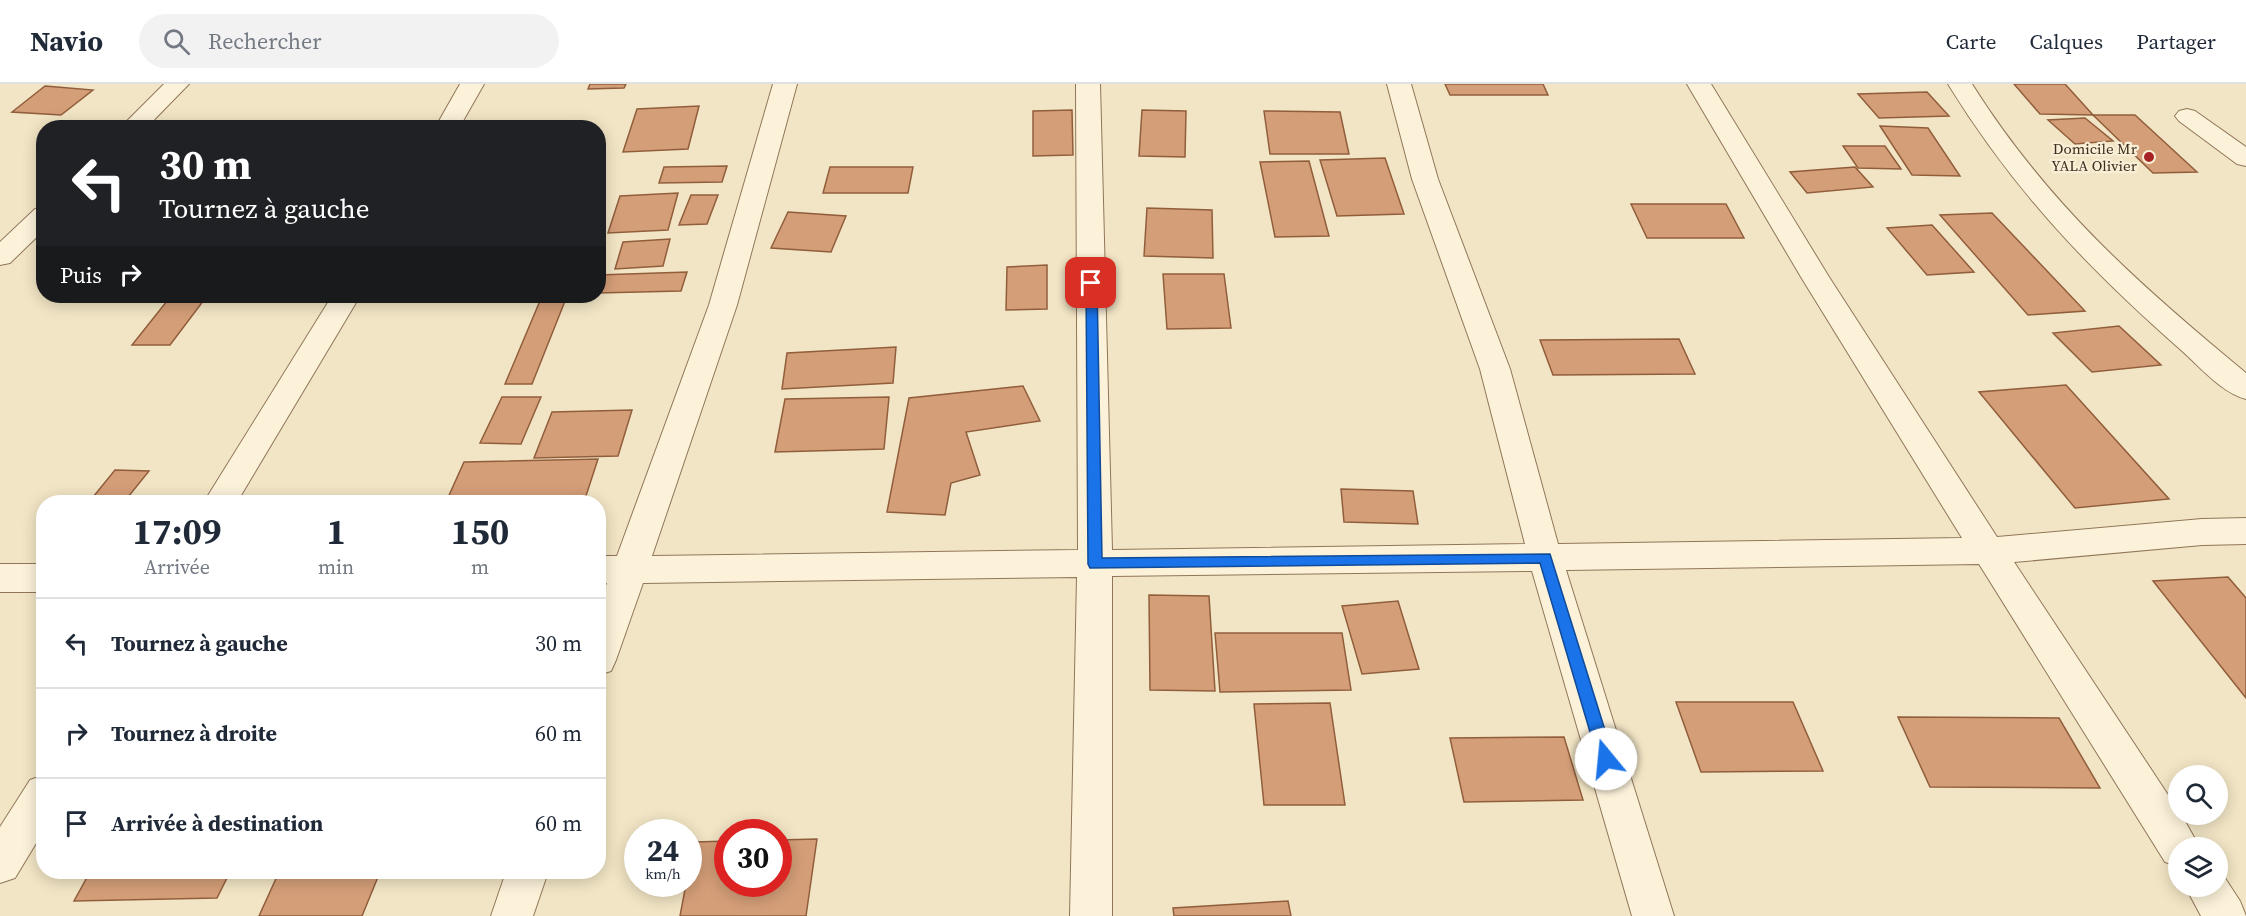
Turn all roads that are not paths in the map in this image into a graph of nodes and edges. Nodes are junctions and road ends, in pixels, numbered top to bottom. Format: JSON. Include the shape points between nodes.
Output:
{"nodes":[{"id":1,"x":177,"y":84,"type":"edge"},
{"id":2,"x":472,"y":84,"type":"edge"},
{"id":3,"x":785,"y":84,"type":"edge"},
{"id":4,"x":1088,"y":84,"type":"edge"},
{"id":5,"x":1399,"y":84,"type":"edge"},
{"id":6,"x":1699,"y":84,"type":"edge"},
{"id":7,"x":1960,"y":84,"type":"edge"},
{"id":8,"x":2187,"y":116,"type":"dead end"},
{"id":9,"x":140,"y":120,"type":"edge"},
{"id":10,"x":452,"y":120,"type":"edge"},
{"id":11,"x":2246,"y":159,"type":"edge"},
{"id":12,"x":36,"y":222,"type":"edge"},
{"id":13,"x":0,"y":257,"type":"edge"},
{"id":14,"x":342,"y":303,"type":"edge"},
{"id":15,"x":2246,"y":389,"type":"edge"},
{"id":16,"x":224,"y":495,"type":"edge"},
{"id":17,"x":2246,"y":531,"type":"edge"},
{"id":18,"x":1988,"y":551,"type":"junction"},
{"id":19,"x":1545,"y":557,"type":"junction"},
{"id":20,"x":1095,"y":564,"type":"junction"},
{"id":21,"x":614,"y":570,"type":"edge"},
{"id":22,"x":0,"y":578,"type":"edge"},
{"id":23,"x":36,"y":578,"type":"edge"},
{"id":24,"x":606,"y":615,"type":"edge"},
{"id":25,"x":36,"y":806,"type":"edge"},
{"id":26,"x":2173,"y":837,"type":"edge"},
{"id":27,"x":0,"y":864,"type":"edge"},
{"id":28,"x":525,"y":879,"type":"edge"},
{"id":29,"x":2213,"y":897,"type":"edge"},
{"id":30,"x":512,"y":916,"type":"edge"},
{"id":31,"x":1091,"y":916,"type":"edge"},
{"id":32,"x":1653,"y":916,"type":"edge"},
{"id":33,"x":2225,"y":916,"type":"edge"}],
"edges":[{"from":1,"to":9,"type":"street"},
{"from":2,"to":10,"type":"street"},
{"from":3,"to":21,"type":"street","via":[[723,305]]},
{"from":4,"to":20,"type":"street"},
{"from":5,"to":19,"type":"street","via":[[1425,179],[1495,369]]},
{"from":6,"to":18,"type":"street","via":[[1776,215]]},
{"from":7,"to":15,"type":"street","via":[[2017,170],[2085,245],[2178,333]]},
{"from":8,"to":11,"type":"street"},
{"from":12,"to":13,"type":"street"},
{"from":14,"to":16,"type":"street"},
{"from":17,"to":18,"type":"street"},
{"from":18,"to":19,"type":"street"},
{"from":18,"to":26,"type":"street"},
{"from":19,"to":20,"type":"street"},
{"from":19,"to":32,"type":"street"},
{"from":20,"to":21,"type":"street"},
{"from":20,"to":31,"type":"street"},
{"from":21,"to":24,"type":"street"},
{"from":22,"to":23,"type":"street"},
{"from":25,"to":27,"type":"street"},
{"from":28,"to":30,"type":"street"},
{"from":29,"to":33,"type":"street"}]}
